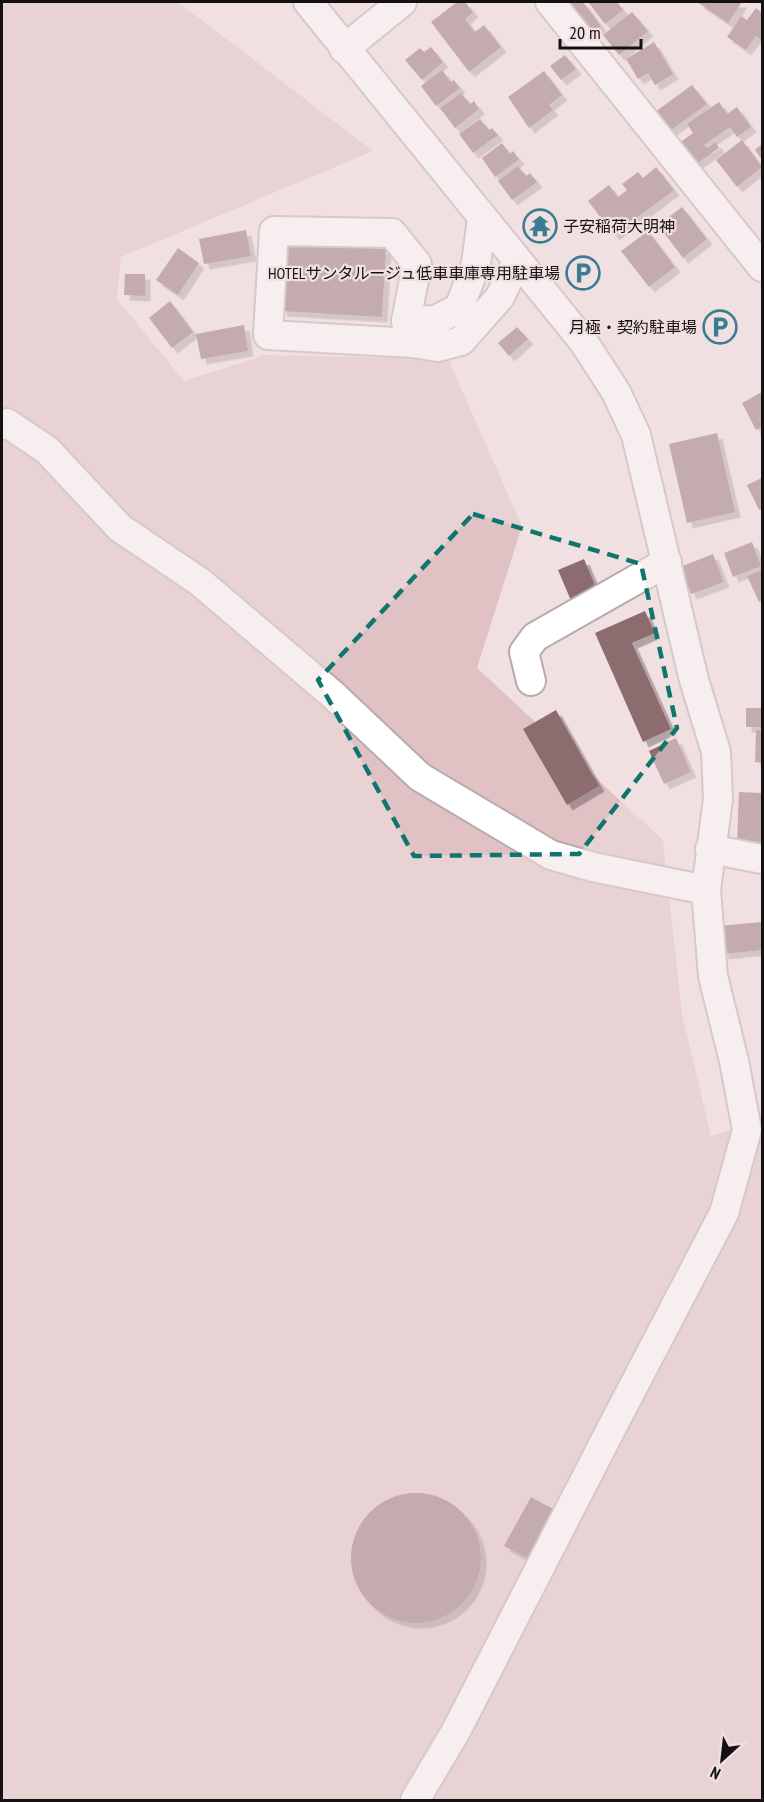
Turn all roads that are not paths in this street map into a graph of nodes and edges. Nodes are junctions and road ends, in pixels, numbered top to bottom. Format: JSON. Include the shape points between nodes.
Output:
{"nodes":[{"id":1,"x":402,"y":2,"type":"edge"},
{"id":2,"x":550,"y":2,"type":"edge"},
{"id":3,"x":320,"y":6,"type":"edge"},
{"id":4,"x":344,"y":49,"type":"junction"},
{"id":5,"x":482,"y":218,"type":"junction"},
{"id":6,"x":517,"y":261,"type":"junction"},
{"id":7,"x":762,"y":267,"type":"edge"},
{"id":8,"x":409,"y":332,"type":"junction"},
{"id":9,"x":2,"y":425,"type":"edge"},
{"id":10,"x":667,"y":562,"type":"junction"},
{"id":11,"x":531,"y":681,"type":"dead end"},
{"id":12,"x":710,"y":849,"type":"junction"},
{"id":13,"x":762,"y":859,"type":"edge"},
{"id":14,"x":706,"y":891,"type":"junction"},
{"id":15,"x":415,"y":1800,"type":"edge"}],
"edges":[{"from":1,"to":4,"type":"street"},
{"from":2,"to":7,"type":"street"},
{"from":3,"to":4,"type":"street"},
{"from":4,"to":5,"type":"street"},
{"from":5,"to":6,"type":"street"},
{"from":5,"to":8,"type":"street","via":[[476,264],[459,308]]},
{"from":6,"to":8,"type":"street","via":[[500,297],[462,341],[438,347]]},
{"from":6,"to":10,"type":"street","via":[[583,341],[616,392],[636,435]]},
{"from":8,"to":8,"type":"street","via":[[417,264],[392,233],[274,231],[268,335]]},
{"from":9,"to":14,"type":"street","via":[[8,423],[47,450],[120,528],[200,582],[332,694],[420,777],[551,855]]},
{"from":10,"to":11,"type":"street","via":[[535,637],[524,652]]},
{"from":10,"to":12,"type":"street","via":[[694,680],[716,752],[718,799]]},
{"from":12,"to":13,"type":"street"},
{"from":12,"to":14,"type":"street"},
{"from":14,"to":15,"type":"street","via":[[713,976],[747,1130],[724,1213],[456,1731]]}]}
